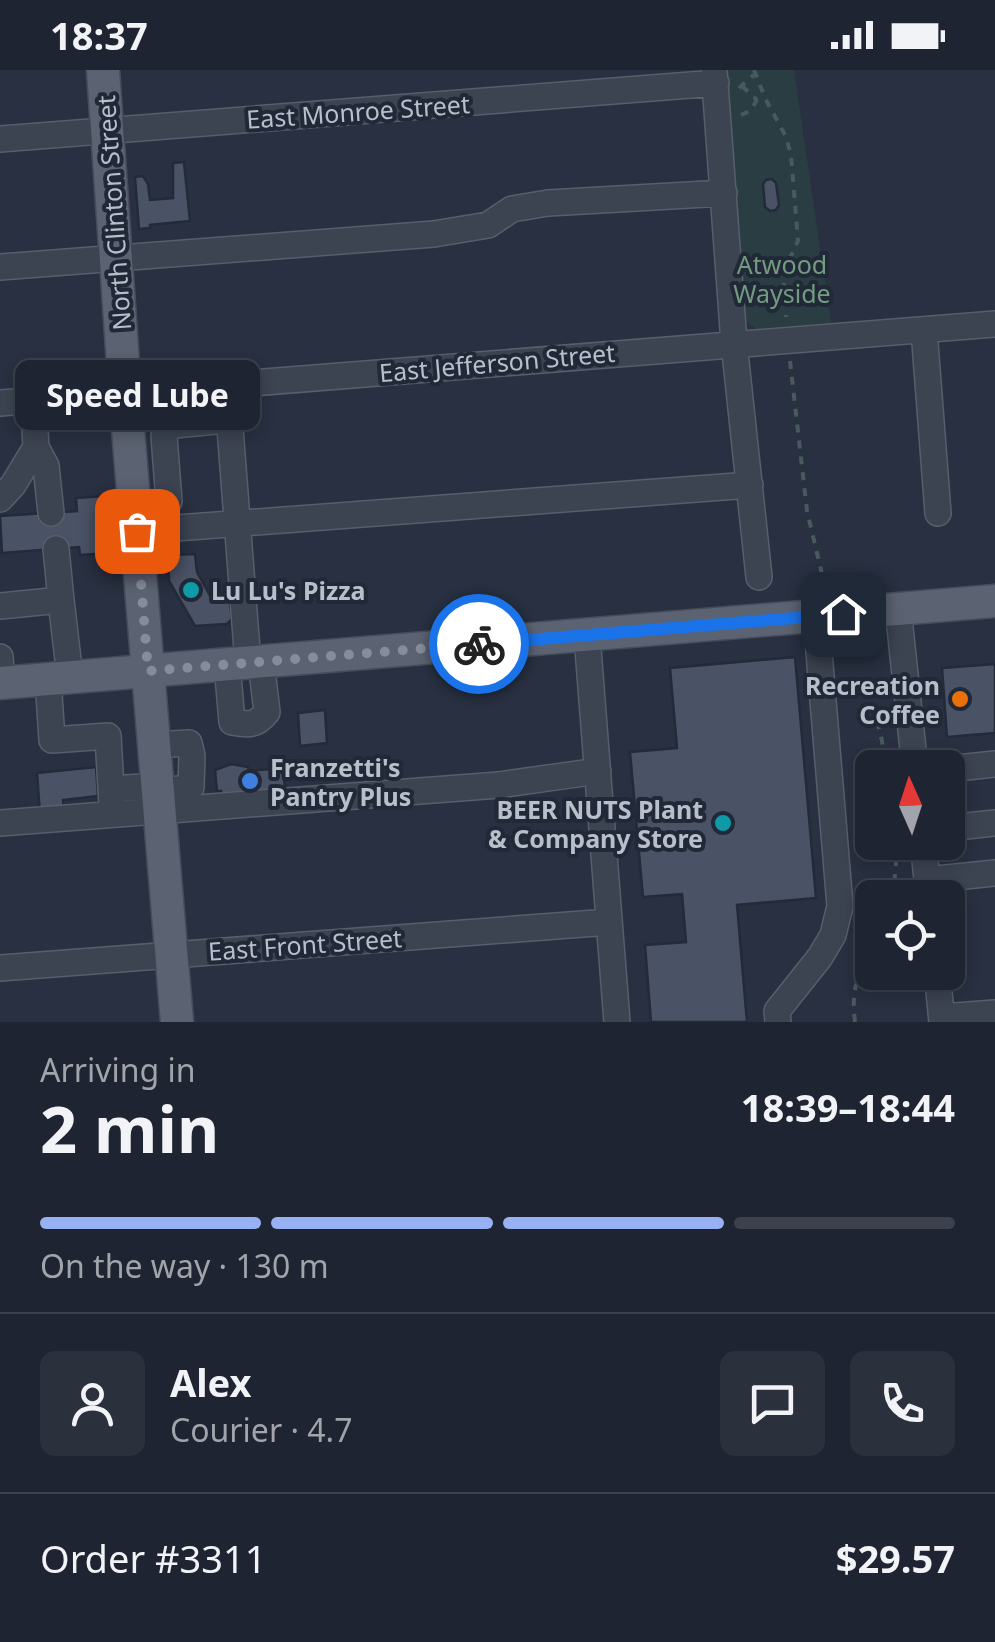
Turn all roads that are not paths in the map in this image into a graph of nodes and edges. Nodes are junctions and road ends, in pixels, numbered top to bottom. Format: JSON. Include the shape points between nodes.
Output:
{"nodes":[{"id":1,"x":103,"y":70,"type":"edge"},
{"id":2,"x":724,"y":80,"type":"edge"},
{"id":3,"x":107,"y":131,"type":"junction"},
{"id":4,"x":0,"y":140,"type":"edge"},
{"id":5,"x":724,"y":193,"type":"junction"},
{"id":6,"x":116,"y":256,"type":"junction"},
{"id":7,"x":0,"y":267,"type":"edge"},
{"id":8,"x":995,"y":324,"type":"edge"},
{"id":9,"x":924,"y":330,"type":"junction"},
{"id":10,"x":734,"y":343,"type":"junction"},
{"id":11,"x":223,"y":385,"type":"junction"},
{"id":12,"x":125,"y":393,"type":"junction"},
{"id":13,"x":33,"y":400,"type":"junction"},
{"id":14,"x":0,"y":402,"type":"edge"},
{"id":15,"x":226,"y":420,"type":"junction"},
{"id":16,"x":36,"y":448,"type":"junction"},
{"id":17,"x":750,"y":485,"type":"junction"},
{"id":18,"x":0,"y":499,"type":"edge"},
{"id":19,"x":51,"y":513,"type":"dead end"},
{"id":20,"x":938,"y":513,"type":"dead end"},
{"id":21,"x":136,"y":528,"type":"junction"},
{"id":22,"x":237,"y":530,"type":"junction"},
{"id":23,"x":56,"y":548,"type":"dead end"},
{"id":24,"x":759,"y":577,"type":"dead end"},
{"id":25,"x":61,"y":600,"type":"junction"},
{"id":26,"x":995,"y":602,"type":"edge"},
{"id":27,"x":0,"y":606,"type":"edge"},
{"id":28,"x":898,"y":609,"type":"junction"},
{"id":29,"x":816,"y":616,"type":"junction"},
{"id":30,"x":587,"y":636,"type":"junction"},
{"id":31,"x":245,"y":663,"type":"junction"},
{"id":32,"x":148,"y":671,"type":"junction"},
{"id":33,"x":1,"y":674,"type":"edge"},
{"id":34,"x":59,"y":678,"type":"junction"},
{"id":35,"x":913,"y":750,"type":"edge"},
{"id":36,"x":995,"y":764,"type":"edge"},
{"id":37,"x":965,"y":767,"type":"edge"},
{"id":38,"x":598,"y":772,"type":"junction"},
{"id":39,"x":159,"y":796,"type":"junction"},
{"id":40,"x":111,"y":802,"type":"junction"},
{"id":41,"x":0,"y":823,"type":"edge"},
{"id":42,"x":995,"y":823,"type":"edge"},
{"id":43,"x":965,"y":826,"type":"edge"},
{"id":44,"x":995,"y":873,"type":"edge"},
{"id":45,"x":965,"y":880,"type":"edge"},
{"id":46,"x":610,"y":922,"type":"junction"},
{"id":47,"x":171,"y":954,"type":"junction"},
{"id":48,"x":0,"y":968,"type":"edge"},
{"id":49,"x":939,"y":990,"type":"edge"},
{"id":50,"x":995,"y":1013,"type":"edge"},
{"id":51,"x":942,"y":1020,"type":"edge"},
{"id":52,"x":177,"y":1022,"type":"edge"},
{"id":53,"x":617,"y":1022,"type":"edge"},
{"id":54,"x":778,"y":1022,"type":"edge"}],
"edges":[{"from":1,"to":3,"type":"main road","name":"North Clinton Street"},
{"from":2,"to":3,"type":"street","name":"East Monroe Street"},
{"from":2,"to":5,"type":"street","via":[[718,126]]},
{"from":3,"to":4,"type":"street","name":"East Monroe Street"},
{"from":3,"to":6,"type":"main road","name":"North Clinton Street"},
{"from":5,"to":6,"type":"street","via":[[548,203],[512,209],[488,225],[434,234]]},
{"from":5,"to":10,"type":"street"},
{"from":6,"to":7,"type":"street"},
{"from":6,"to":12,"type":"main road","name":"North Clinton Street"},
{"from":8,"to":9,"type":"street","name":"East Jefferson Street"},
{"from":9,"to":10,"type":"street","name":"East Jefferson Street"},
{"from":9,"to":20,"type":"street"},
{"from":10,"to":11,"type":"street","name":"East Jefferson Street"},
{"from":10,"to":17,"type":"street"},
{"from":11,"to":12,"type":"street","name":"East Jefferson Street"},
{"from":11,"to":15,"type":"street"},
{"from":12,"to":13,"type":"street","name":"East Jefferson Street"},
{"from":12,"to":21,"type":"main road","name":"North Clinton Street"},
{"from":13,"to":14,"type":"street","name":"East Jefferson Street"},
{"from":13,"to":16,"type":"street"},
{"from":15,"to":21,"type":"street","via":[[167,428],[170,501]]},
{"from":15,"to":22,"type":"street"},
{"from":16,"to":18,"type":"street"},
{"from":16,"to":19,"type":"street","via":[[46,466]]},
{"from":17,"to":22,"type":"street"},
{"from":17,"to":24,"type":"street"},
{"from":21,"to":22,"type":"street"},
{"from":21,"to":32,"type":"main road","name":"North Clinton Street"},
{"from":22,"to":31,"type":"street"},
{"from":23,"to":25,"type":"street"},
{"from":25,"to":27,"type":"street"},
{"from":25,"to":34,"type":"street"},
{"from":26,"to":28,"type":"main road"},
{"from":28,"to":29,"type":"main road"},
{"from":28,"to":35,"type":"street"},
{"from":29,"to":30,"type":"main road"},
{"from":29,"to":54,"type":"street","via":[[840,906],[833,935],[777,1011]]},
{"from":30,"to":31,"type":"main road"},
{"from":30,"to":38,"type":"street"},
{"from":31,"to":32,"type":"main road"},
{"from":32,"to":34,"type":"main road"},
{"from":32,"to":39,"type":"main road","name":"North Clinton Street"},
{"from":33,"to":34,"type":"main road"},
{"from":34,"to":40,"type":"street","via":[[52,740],[108,736]]},
{"from":36,"to":37,"type":"street"},
{"from":38,"to":39,"type":"street","via":[[498,785]]},
{"from":38,"to":46,"type":"street"},
{"from":39,"to":40,"type":"street"},
{"from":39,"to":47,"type":"main road","name":"North Clinton Street"},
{"from":40,"to":41,"type":"street"},
{"from":42,"to":43,"type":"street"},
{"from":44,"to":45,"type":"street"},
{"from":46,"to":47,"type":"street","name":"East Front Street"},
{"from":46,"to":53,"type":"street"},
{"from":47,"to":48,"type":"street","name":"East Front Street"},
{"from":47,"to":52,"type":"main road","name":"North Clinton Street"},
{"from":49,"to":51,"type":"street"},
{"from":50,"to":51,"type":"street"}]}
